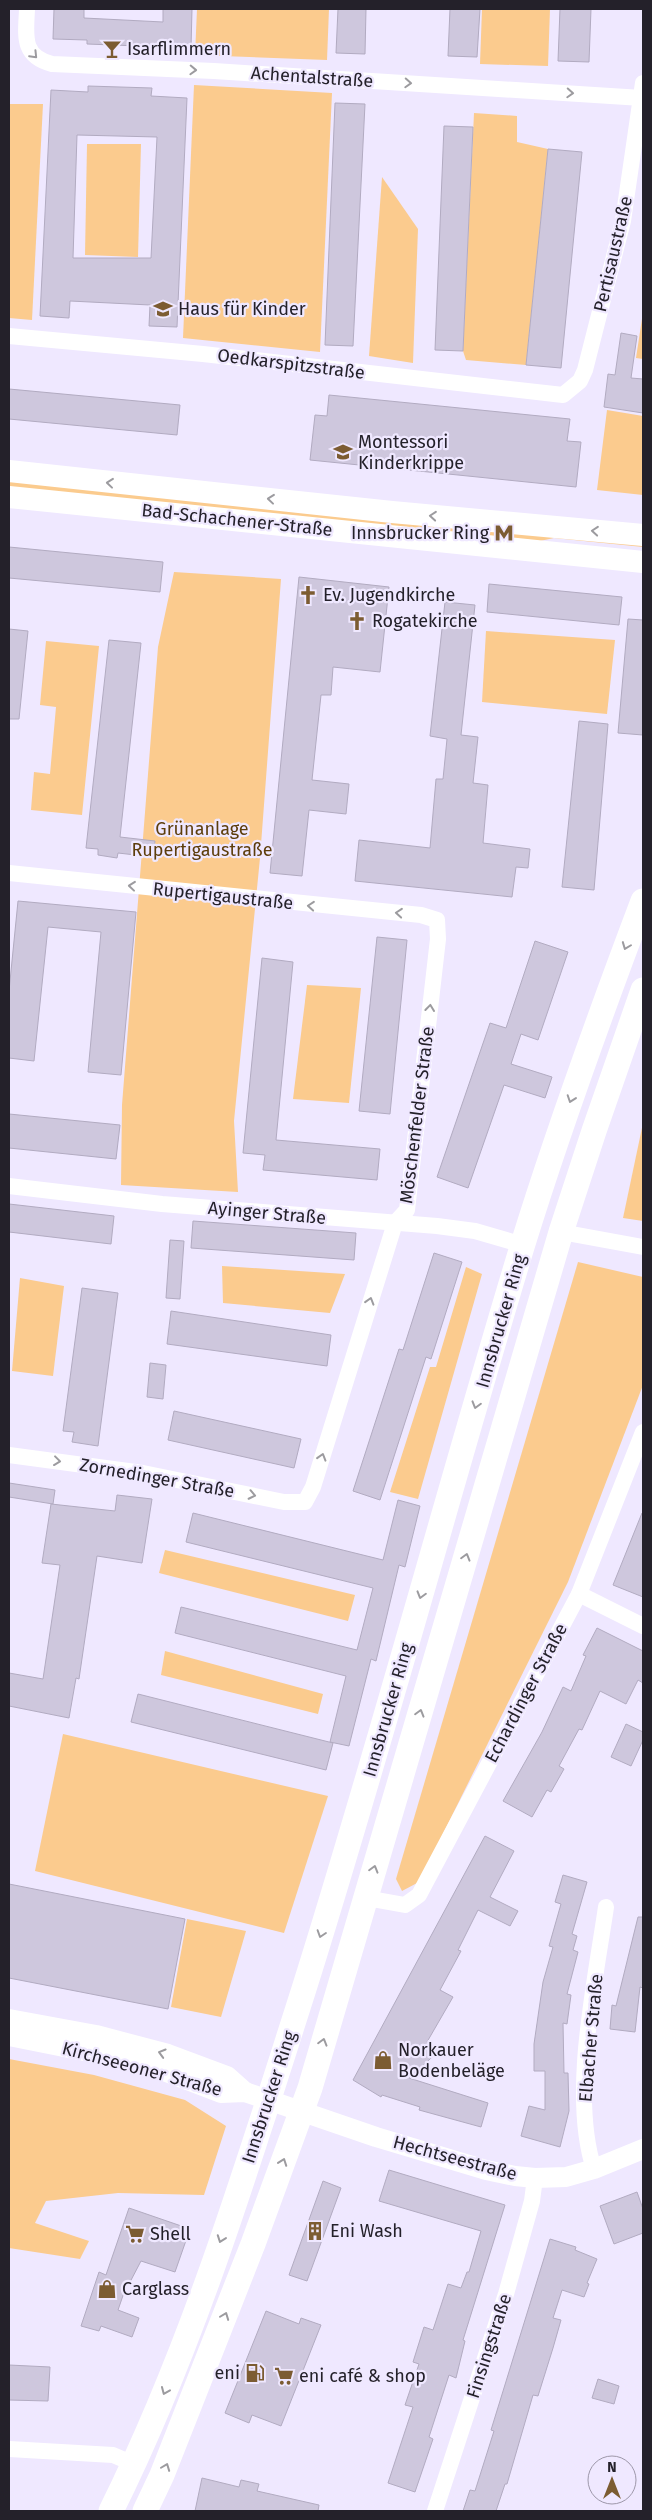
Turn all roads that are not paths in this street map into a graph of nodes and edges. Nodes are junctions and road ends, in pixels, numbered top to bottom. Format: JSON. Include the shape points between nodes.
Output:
{"nodes":[{"id":1,"x":27,"y":9,"type":"edge"},
{"id":2,"x":643,"y":90,"type":"edge"},
{"id":3,"x":9,"y":336,"type":"edge"},
{"id":4,"x":572,"y":390,"type":"joint"},
{"id":5,"x":9,"y":471,"type":"edge"},
{"id":6,"x":9,"y":496,"type":"edge"},
{"id":7,"x":643,"y":535,"type":"edge"},
{"id":8,"x":643,"y":562,"type":"edge"},
{"id":9,"x":9,"y":873,"type":"edge"},
{"id":10,"x":643,"y":901,"type":"edge"},
{"id":11,"x":437,"y":920,"type":"joint"},
{"id":12,"x":643,"y":990,"type":"edge"},
{"id":13,"x":9,"y":1186,"type":"edge"},
{"id":14,"x":395,"y":1223,"type":"junction"},
{"id":15,"x":561,"y":1232,"type":"junction"},
{"id":16,"x":523,"y":1245,"type":"junction"},
{"id":17,"x":643,"y":1247,"type":"edge"},
{"id":18,"x":643,"y":1432,"type":"edge"},
{"id":19,"x":9,"y":1455,"type":"edge"},
{"id":20,"x":304,"y":1502,"type":"joint"},
{"id":21,"x":579,"y":1594,"type":"junction"},
{"id":22,"x":643,"y":1626,"type":"edge"},
{"id":23,"x":366,"y":1898,"type":"junction"},
{"id":24,"x":606,"y":1907,"type":"dead end"},
{"id":25,"x":9,"y":2019,"type":"edge"},
{"id":26,"x":9,"y":2036,"type":"edge"},
{"id":27,"x":245,"y":2092,"type":"junction"},
{"id":28,"x":269,"y":2100,"type":"junction"},
{"id":29,"x":302,"y":2111,"type":"junction"},
{"id":30,"x":643,"y":2150,"type":"edge"},
{"id":31,"x":594,"y":2169,"type":"junction"},
{"id":32,"x":535,"y":2178,"type":"junction"},
{"id":33,"x":9,"y":2449,"type":"edge"},
{"id":34,"x":134,"y":2464,"type":"junction"},
{"id":35,"x":111,"y":2511,"type":"edge"},
{"id":36,"x":146,"y":2511,"type":"edge"},
{"id":37,"x":435,"y":2511,"type":"edge"}],
"edges":[{"from":1,"to":2,"type":"street","name":"Achentalstraße","one_way":true,"via":[[28,48],[33,56],[52,64]]},
{"from":2,"to":4,"type":"street","name":"Pertisaustraße","via":[[623,221],[585,370]]},
{"from":3,"to":4,"type":"street","name":"Oedkarspitzstraße","via":[[203,354],[552,396]]},
{"from":7,"to":5,"type":"main road","name":"Bad-Schachener-Straße","one_way":true},
{"from":6,"to":8,"type":"main road","name":"Bad-Schachener-Straße"},
{"from":11,"to":9,"type":"street","name":"Rupertigaustraße","one_way":true,"via":[[421,915]]},
{"from":10,"to":16,"type":"main road","name":"Innsbrucker Ring","one_way":true,"via":[[574,1091]]},
{"from":14,"to":11,"type":"street","name":"Möschenfelder Straße","one_way":true,"via":[[406,1210],[438,939]]},
{"from":12,"to":15,"type":"main road","name":"Innsbrucker Ring"},
{"from":13,"to":14,"type":"street","name":"Ayinger Straße","via":[[162,1204]]},
{"from":14,"to":16,"type":"street","name":"Ayinger Straße","via":[[475,1231]]},
{"from":20,"to":14,"type":"street","name":"Möschenfelder Straße","one_way":true,"via":[[313,1487]]},
{"from":15,"to":17,"type":"street"},
{"from":23,"to":15,"type":"main road","name":"Innsbrucker Ring","one_way":true},
{"from":16,"to":28,"type":"main road","name":"Innsbrucker Ring","one_way":true,"via":[[336,1887]]},
{"from":18,"to":21,"type":"street","name":"Echardinger Straße"},
{"from":19,"to":20,"type":"street","name":"Zornedinger Straße","one_way":true,"via":[[143,1473],[284,1502]]},
{"from":21,"to":22,"type":"street"},
{"from":21,"to":23,"type":"street","name":"Echardinger Straße","via":[[419,1895],[405,1905]]},
{"from":29,"to":23,"type":"main road","name":"Innsbrucker Ring","one_way":true},
{"from":24,"to":31,"type":"street","name":"Elbacher Straße","via":[[590,2014],[583,2096],[588,2151]]},
{"from":27,"to":25,"type":"street","name":"Kirchseeoner Straße","one_way":true,"via":[[227,2076],[168,2054],[96,2035]]},
{"from":26,"to":27,"type":"street","name":"Kirchseeoner Straße","via":[[161,2070],[221,2093]]},
{"from":27,"to":28,"type":"street","name":"Kirchseeoner Straße"},
{"from":28,"to":29,"type":"street","name":"Hechtseestraße"},
{"from":28,"to":34,"type":"main road","name":"Innsbrucker Ring","one_way":true,"via":[[202,2293]]},
{"from":29,"to":32,"type":"street","name":"Hechtseestraße","via":[[486,2170]]},
{"from":36,"to":29,"type":"main road","name":"Innsbrucker Ring","one_way":true,"via":[[253,2244]]},
{"from":30,"to":31,"type":"street","name":"Hechtseestraße"},
{"from":31,"to":32,"type":"street","name":"Hechtseestraße","via":[[566,2177]]},
{"from":32,"to":37,"type":"street","name":"Finsingstraße","via":[[532,2201],[506,2294]]},
{"from":33,"to":34,"type":"street","via":[[113,2455]]},
{"from":34,"to":35,"type":"main road","name":"Innsbrucker Ring"}]}
